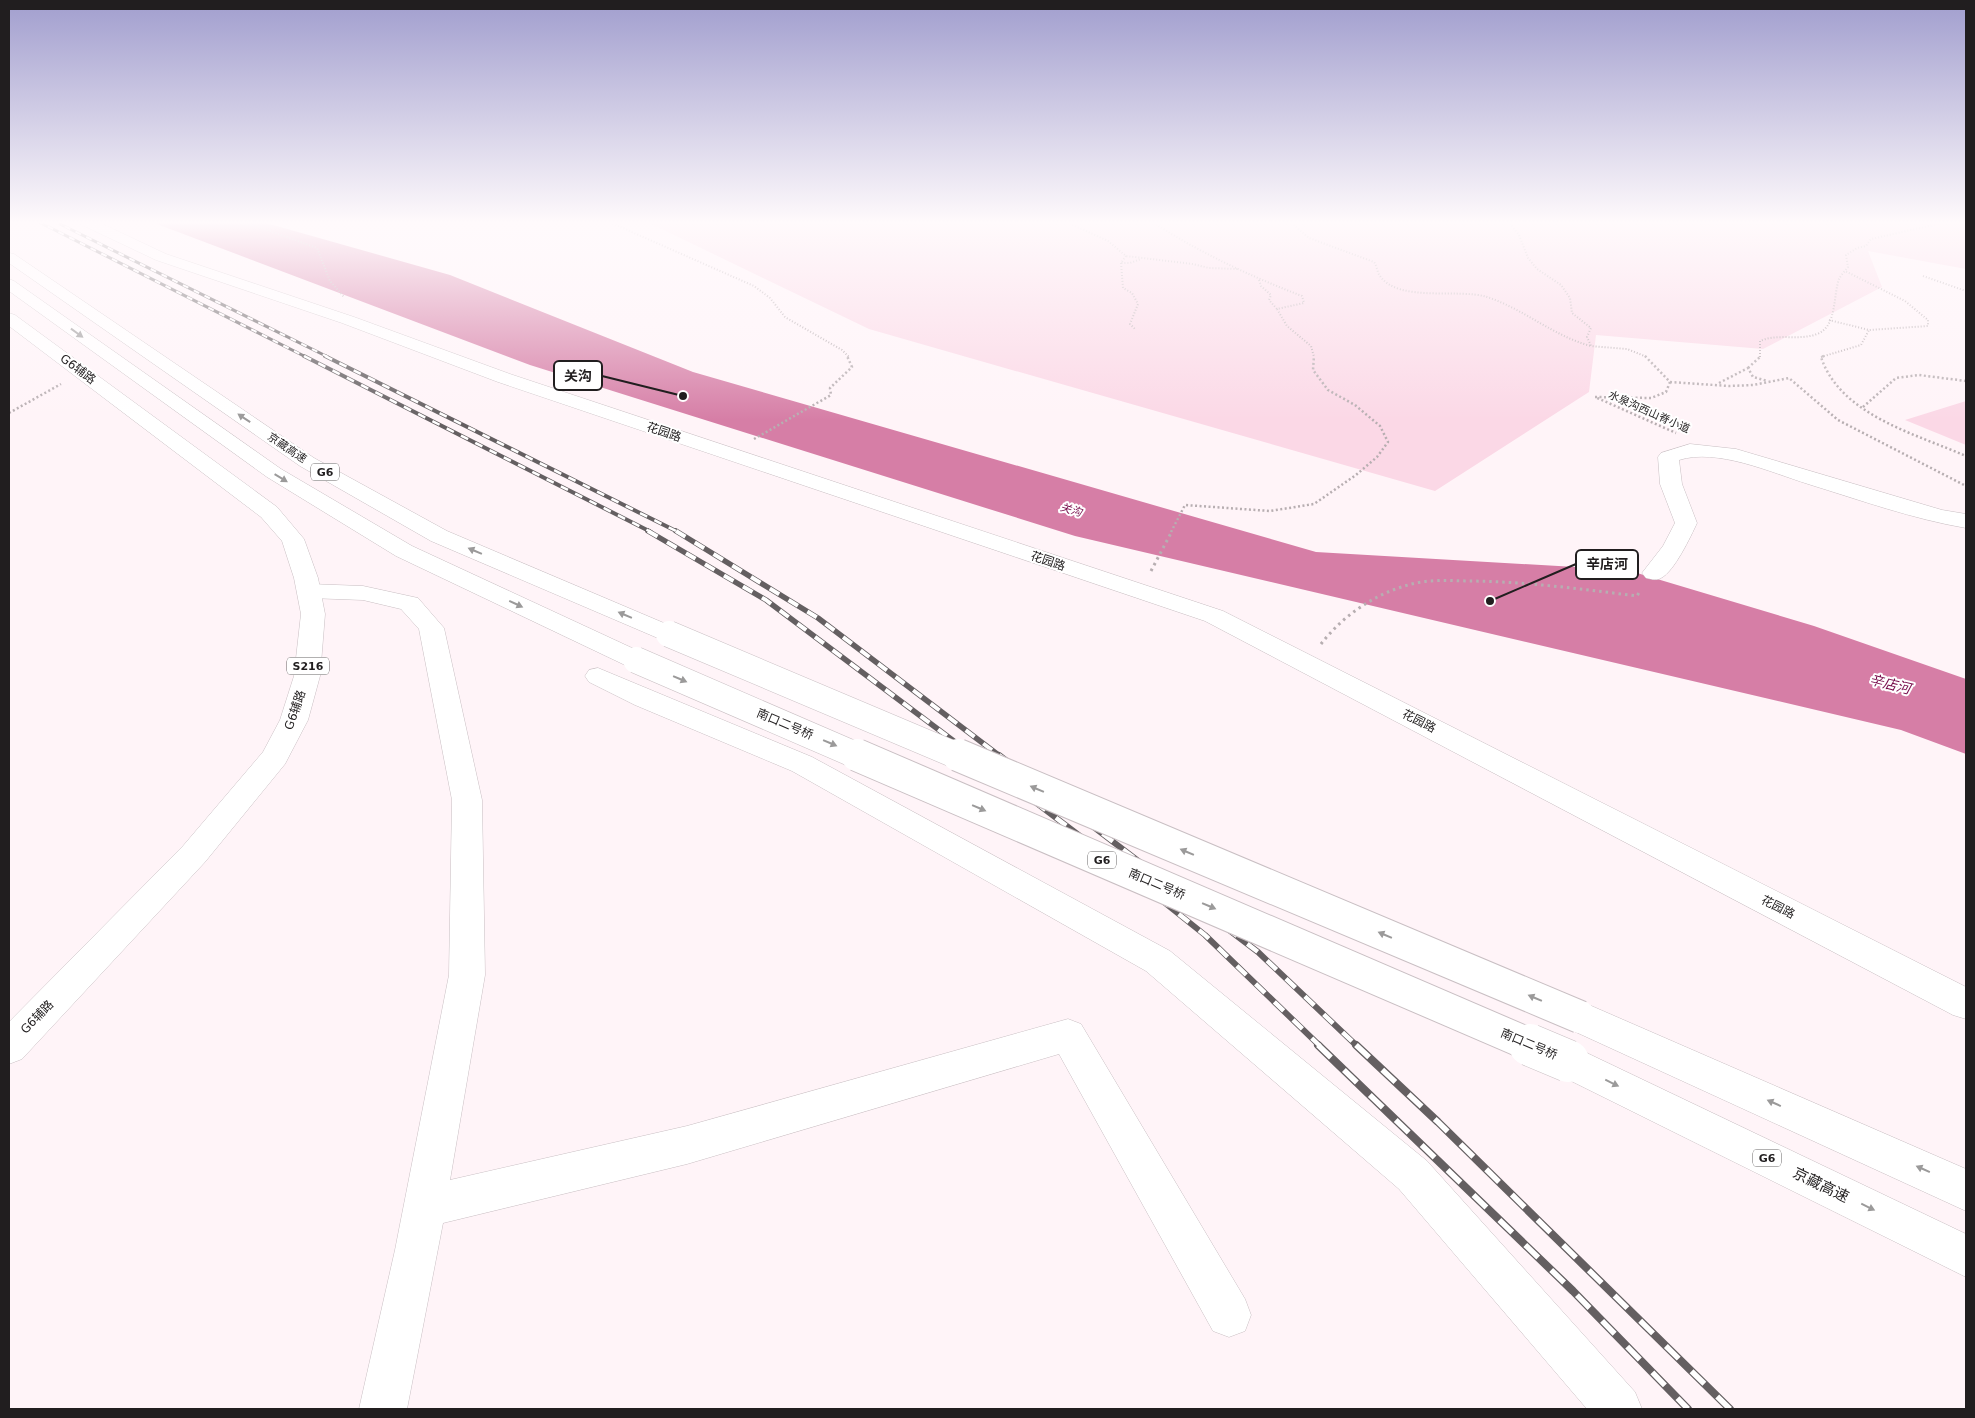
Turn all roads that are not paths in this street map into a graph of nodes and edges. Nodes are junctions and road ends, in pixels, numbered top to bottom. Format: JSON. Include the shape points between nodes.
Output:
{"nodes":[{"id":1,"x":13,"y":287,"type":"edge"},
{"id":2,"x":53,"y":287,"type":"edge"},
{"id":3,"x":250,"y":287,"type":"edge"},
{"id":4,"x":9,"y":318,"type":"edge"},
{"id":5,"x":1966,"y":521,"type":"edge"},
{"id":6,"x":1654,"y":573,"type":"road end"},
{"id":7,"x":309,"y":591,"type":"junction"},
{"id":8,"x":598,"y":676,"type":"dead end"},
{"id":9,"x":1966,"y":1004,"type":"edge"},
{"id":10,"x":9,"y":1047,"type":"edge"},
{"id":11,"x":1568,"y":1061,"type":"joint"},
{"id":12,"x":1966,"y":1191,"type":"edge"},
{"id":13,"x":425,"y":1207,"type":"junction"},
{"id":14,"x":1966,"y":1256,"type":"edge"},
{"id":15,"x":1230,"y":1315,"type":"dead end"},
{"id":16,"x":383,"y":1409,"type":"edge"},
{"id":17,"x":1618,"y":1409,"type":"edge"}],
"edges":[{"from":1,"to":11,"type":"main road","name":"南口二号桥","number":"G6","one_way":true,"bridge":true,"via":[[274,474],[404,552],[636,660]]},
{"from":12,"to":2,"type":"main road","name":"京藏高速","number":"G6","one_way":true,"bridge":true,"via":[[1580,1017],[438,536],[307,462]]},
{"from":3,"to":9,"type":"main road","name":"花园路","via":[[504,378],[1214,616]]},
{"from":4,"to":7,"type":"main road","name":"G6辅路","number":"S216","via":[[269,512],[293,539]]},
{"from":5,"to":6,"type":"main road","via":[[1904,506],[1729,453],[1690,450],[1668,457],[1671,484],[1686,523],[1674,548]]},
{"from":7,"to":10,"type":"main road","name":"G6辅路","number":"S216","via":[[313,614],[306,676],[294,720],[275,757],[194,854]]},
{"from":7,"to":13,"type":"main road","via":[[363,593],[409,603],[431,628],[467,800],[467,976]]},
{"from":8,"to":17,"type":"main road","via":[[645,699],[802,764],[1158,961],[1413,1175]]},
{"from":11,"to":14,"type":"main road","name":"京藏高速","number":"G6","one_way":true},
{"from":13,"to":15,"type":"main road","via":[[688,1145],[1068,1035]]},
{"from":13,"to":16,"type":"main road"}]}
